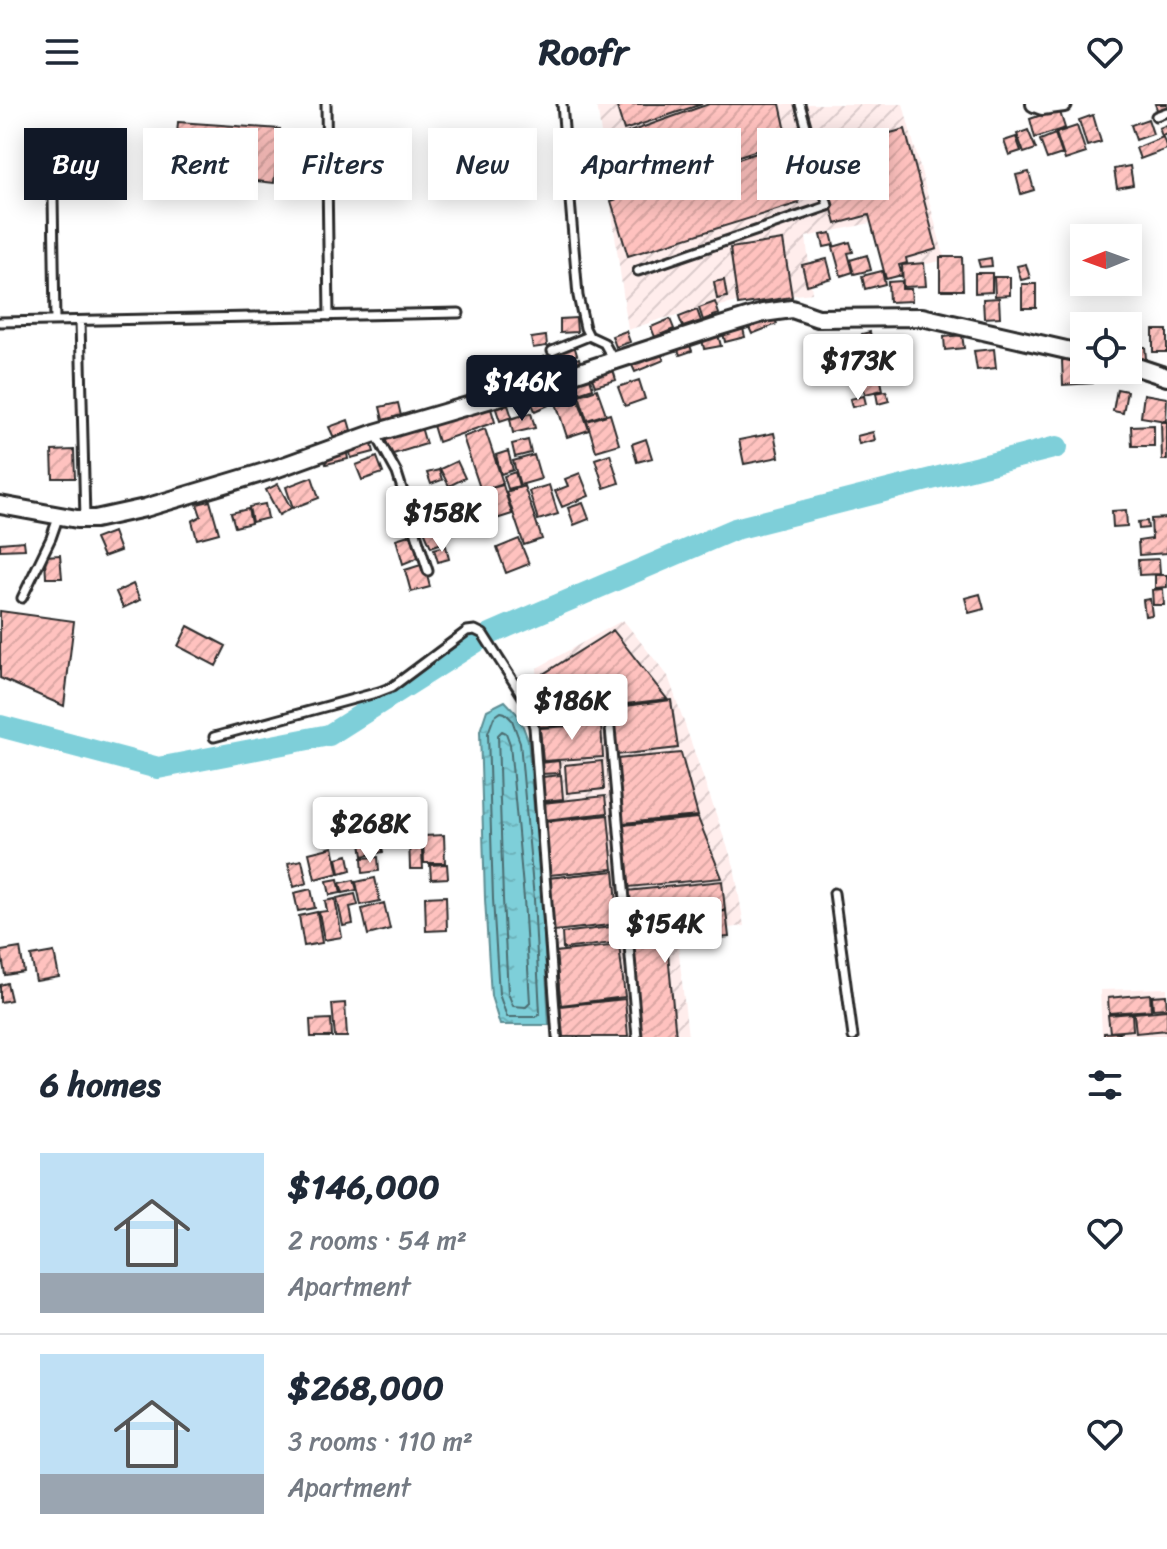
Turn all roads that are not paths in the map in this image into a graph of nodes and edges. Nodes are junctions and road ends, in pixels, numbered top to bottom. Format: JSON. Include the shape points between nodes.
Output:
{"nodes":[{"id":1,"x":326,"y":104,"type":"edge"},
{"id":2,"x":562,"y":104,"type":"edge"},
{"id":3,"x":800,"y":104,"type":"edge"},
{"id":4,"x":1034,"y":104,"type":"edge"},
{"id":5,"x":1064,"y":104,"type":"edge"},
{"id":6,"x":1167,"y":112,"type":"edge"},
{"id":7,"x":1156,"y":116,"type":"dead end"},
{"id":8,"x":53,"y":200,"type":"edge"},
{"id":9,"x":638,"y":271,"type":"dead end"},
{"id":10,"x":459,"y":313,"type":"dead end"},
{"id":11,"x":329,"y":316,"type":"junction"},
{"id":12,"x":55,"y":321,"type":"junction"},
{"id":13,"x":80,"y":321,"type":"junction"},
{"id":14,"x":0,"y":322,"type":"edge"},
{"id":15,"x":589,"y":336,"type":"junction"},
{"id":16,"x":552,"y":351,"type":"dead end"},
{"id":17,"x":1070,"y":351,"type":"edge"},
{"id":18,"x":614,"y":361,"type":"junction"},
{"id":19,"x":1142,"y":369,"type":"edge"},
{"id":20,"x":1167,"y":377,"type":"edge"},
{"id":21,"x":375,"y":433,"type":"junction"},
{"id":22,"x":0,"y":505,"type":"edge"},
{"id":23,"x":59,"y":516,"type":"junction"},
{"id":24,"x":85,"y":519,"type":"junction"},
{"id":25,"x":428,"y":571,"type":"dead end"},
{"id":26,"x":22,"y":598,"type":"dead end"},
{"id":27,"x":610,"y":728,"type":"dead end"},
{"id":28,"x":214,"y":737,"type":"dead end"},
{"id":29,"x":834,"y":893,"type":"dead end"},
{"id":30,"x":557,"y":1037,"type":"edge"},
{"id":31,"x":637,"y":1037,"type":"edge"},
{"id":32,"x":853,"y":1037,"type":"edge"}],
"edges":[{"from":1,"to":11,"type":"lane"},
{"from":2,"to":15,"type":"lane","via":[[578,296]]},
{"from":3,"to":9,"type":"lane","via":[[828,206]]},
{"from":4,"to":5,"type":"street"},
{"from":6,"to":7,"type":"lane"},
{"from":8,"to":12,"type":"lane"},
{"from":10,"to":11,"type":"lane"},
{"from":11,"to":13,"type":"lane"},
{"from":12,"to":13,"type":"lane"},
{"from":12,"to":14,"type":"lane"},
{"from":13,"to":24,"type":"lane"},
{"from":15,"to":16,"type":"lane"},
{"from":15,"to":18,"type":"lane","via":[[604,343]]},
{"from":17,"to":18,"type":"street","via":[[922,317],[818,318],[792,309]]},
{"from":18,"to":21,"type":"street"},
{"from":19,"to":20,"type":"street"},
{"from":21,"to":24,"type":"street","via":[[212,489]]},
{"from":21,"to":25,"type":"lane","via":[[397,473]]},
{"from":22,"to":23,"type":"street"},
{"from":23,"to":24,"type":"street"},
{"from":23,"to":26,"type":"lane"},
{"from":27,"to":31,"type":"lane"},
{"from":28,"to":30,"type":"lane","via":[[392,687],[467,631],[483,634],[527,703],[534,727]]},
{"from":29,"to":32,"type":"lane"}]}
